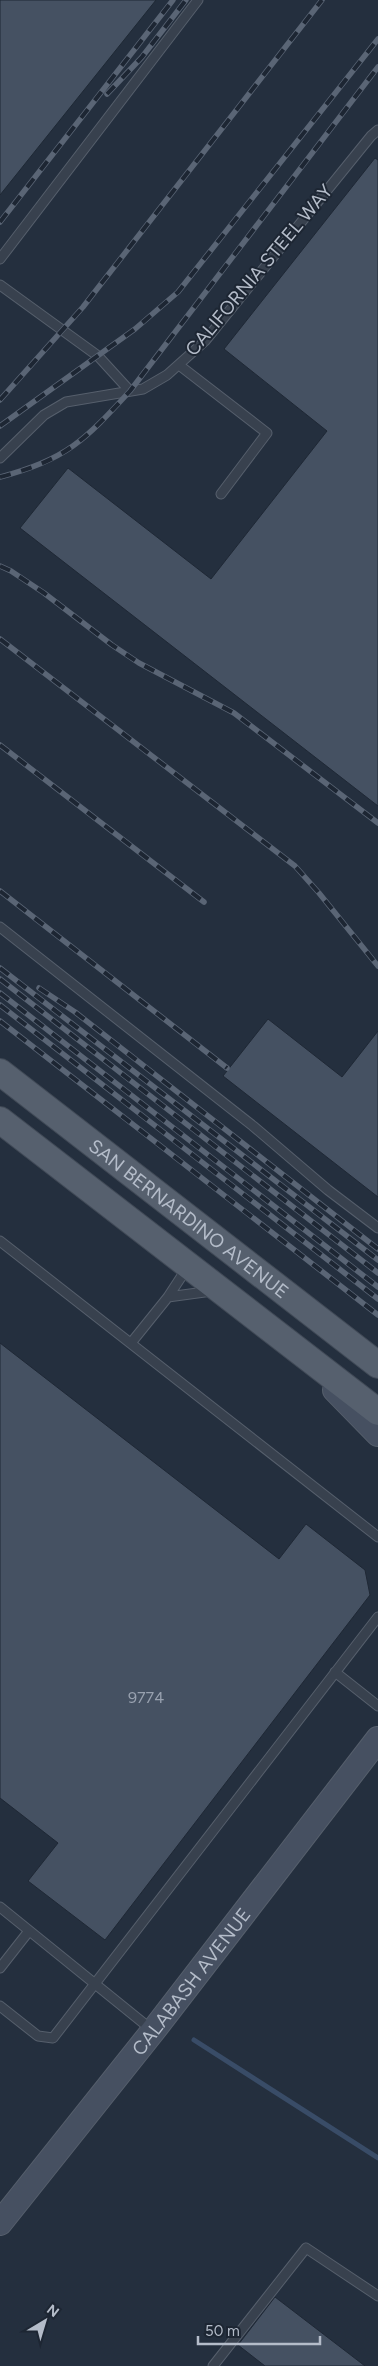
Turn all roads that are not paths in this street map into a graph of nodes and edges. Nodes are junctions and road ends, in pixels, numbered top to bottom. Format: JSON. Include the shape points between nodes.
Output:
{"nodes":[{"id":1,"x":198,"y":0,"type":"edge"},
{"id":2,"x":378,"y":130,"type":"edge"},
{"id":3,"x":0,"y":259,"type":"edge"},
{"id":4,"x":0,"y":285,"type":"edge"},
{"id":5,"x":179,"y":364,"type":"junction"},
{"id":6,"x":130,"y":390,"type":"junction"},
{"id":7,"x":0,"y":458,"type":"edge"},
{"id":8,"x":222,"y":494,"type":"dead end"},
{"id":9,"x":0,"y":927,"type":"edge"},
{"id":10,"x":0,"y":1072,"type":"edge"},
{"id":11,"x":0,"y":1091,"type":"edge"},
{"id":12,"x":0,"y":1120,"type":"edge"},
{"id":13,"x":80,"y":1134,"type":"junction"},
{"id":14,"x":378,"y":1228,"type":"edge"},
{"id":15,"x":0,"y":1241,"type":"edge"},
{"id":16,"x":189,"y":1266,"type":"junction"},
{"id":17,"x":219,"y":1289,"type":"junction"},
{"id":18,"x":168,"y":1297,"type":"junction"},
{"id":19,"x":131,"y":1343,"type":"junction"},
{"id":20,"x":292,"y":1346,"type":"junction"},
{"id":21,"x":378,"y":1366,"type":"edge"},
{"id":22,"x":378,"y":1375,"type":"edge"},
{"id":23,"x":378,"y":1412,"type":"edge"},
{"id":24,"x":378,"y":1434,"type":"edge"},
{"id":25,"x":378,"y":1537,"type":"edge"},
{"id":26,"x":378,"y":1617,"type":"edge"},
{"id":27,"x":335,"y":1672,"type":"junction"},
{"id":28,"x":378,"y":1706,"type":"edge"},
{"id":29,"x":378,"y":1739,"type":"edge"},
{"id":30,"x":0,"y":1907,"type":"edge"},
{"id":31,"x":29,"y":1931,"type":"junction"},
{"id":32,"x":0,"y":1968,"type":"edge"},
{"id":33,"x":96,"y":1984,"type":"junction"},
{"id":34,"x":0,"y":2006,"type":"edge"},
{"id":35,"x":153,"y":2031,"type":"junction"},
{"id":36,"x":0,"y":2222,"type":"edge"},
{"id":37,"x":378,"y":2296,"type":"edge"},
{"id":38,"x":213,"y":2366,"type":"edge"}],
"edges":[{"from":1,"to":3,"type":"lane"},
{"from":2,"to":5,"type":"lane","name":"CALIFORNIA STEEL WAY","via":[[205,341]]},
{"from":4,"to":6,"type":"lane","via":[[98,356]]},
{"from":5,"to":6,"type":"lane","name":"CALIFORNIA STEEL WAY","via":[[143,389]]},
{"from":5,"to":8,"type":"lane","via":[[267,433]]},
{"from":6,"to":7,"type":"lane","name":"CALIFORNIA STEEL WAY","via":[[66,402],[44,415]]},
{"from":9,"to":14,"type":"lane"},
{"from":10,"to":13,"type":"main road","name":"SAN BERNARDINO AVENUE"},
{"from":11,"to":13,"type":"main road"},
{"from":12,"to":16,"type":"main road","name":"SAN BERNARDINO AVENUE"},
{"from":13,"to":21,"type":"main road","name":"SAN BERNARDINO AVENUE"},
{"from":15,"to":19,"type":"lane"},
{"from":16,"to":17,"type":"main road","name":"SAN BERNARDINO AVENUE"},
{"from":16,"to":18,"type":"lane"},
{"from":16,"to":22,"type":"main road","via":[[230,1268],[343,1355]]},
{"from":17,"to":18,"type":"lane"},
{"from":17,"to":20,"type":"main road","name":"SAN BERNARDINO AVENUE"},
{"from":18,"to":19,"type":"lane"},
{"from":19,"to":25,"type":"lane"},
{"from":20,"to":23,"type":"main road","name":"SAN BERNARDINO AVENUE"},
{"from":20,"to":24,"type":"street"},
{"from":26,"to":27,"type":"lane"},
{"from":27,"to":28,"type":"lane"},
{"from":27,"to":33,"type":"lane"},
{"from":29,"to":35,"type":"street","name":"CALABASH AVENUE"},
{"from":30,"to":31,"type":"lane"},
{"from":31,"to":32,"type":"lane"},
{"from":31,"to":33,"type":"lane"},
{"from":33,"to":34,"type":"lane","via":[[53,2038],[38,2036]]},
{"from":33,"to":35,"type":"lane"},
{"from":35,"to":36,"type":"street","name":"CALABASH AVENUE"},
{"from":37,"to":38,"type":"lane","via":[[306,2248]]}]}
